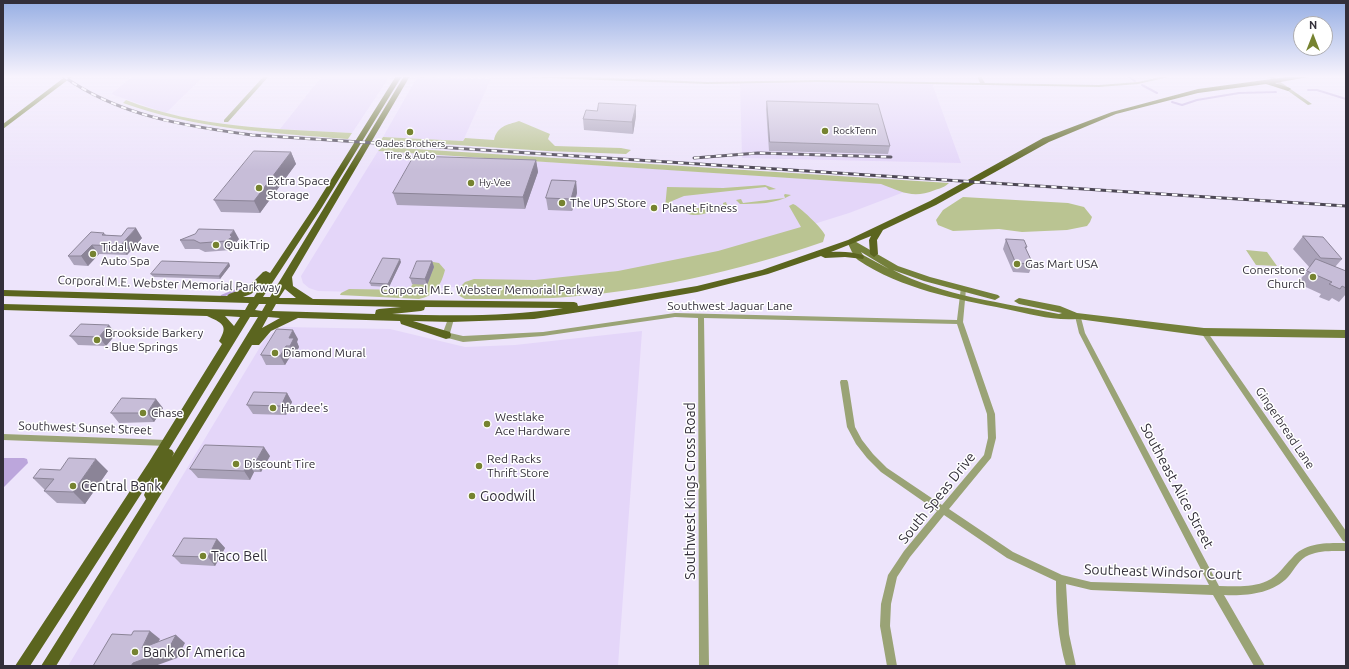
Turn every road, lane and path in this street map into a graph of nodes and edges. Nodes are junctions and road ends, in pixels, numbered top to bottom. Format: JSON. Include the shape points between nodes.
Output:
{"nodes":[{"id":1,"x":28,"y":107,"type":"edge"},
{"id":2,"x":239,"y":107,"type":"edge"},
{"id":3,"x":379,"y":107,"type":"edge"},
{"id":4,"x":389,"y":107,"type":"edge"},
{"id":5,"x":1136,"y":107,"type":"edge"},
{"id":6,"x":226,"y":121,"type":"dead end"},
{"id":7,"x":3,"y":126,"type":"edge"},
{"id":8,"x":880,"y":228,"type":"junction"},
{"id":9,"x":850,"y":242,"type":"junction"},
{"id":10,"x":291,"y":248,"type":"junction"},
{"id":11,"x":874,"y":254,"type":"junction"},
{"id":12,"x":809,"y":256,"type":"junction"},
{"id":13,"x":860,"y":257,"type":"junction"},
{"id":14,"x":288,"y":278,"type":"junction"},
{"id":15,"x":3,"y":293,"type":"edge"},
{"id":16,"x":963,"y":293,"type":"junction"},
{"id":17,"x":211,"y":298,"type":"junction"},
{"id":18,"x":257,"y":300,"type":"junction"},
{"id":19,"x":274,"y":300,"type":"junction"},
{"id":20,"x":318,"y":302,"type":"junction"},
{"id":21,"x":443,"y":303,"type":"junction"},
{"id":22,"x":612,"y":304,"type":"junction"},
{"id":23,"x":3,"y":307,"type":"edge"},
{"id":24,"x":206,"y":312,"type":"junction"},
{"id":25,"x":249,"y":312,"type":"junction"},
{"id":26,"x":266,"y":313,"type":"junction"},
{"id":27,"x":304,"y":314,"type":"junction"},
{"id":28,"x":701,"y":315,"type":"junction"},
{"id":29,"x":1078,"y":316,"type":"junction"},
{"id":30,"x":355,"y":317,"type":"junction"},
{"id":31,"x":376,"y":318,"type":"junction"},
{"id":32,"x":451,"y":319,"type":"junction"},
{"id":33,"x":960,"y":322,"type":"junction"},
{"id":34,"x":1204,"y":332,"type":"junction"},
{"id":35,"x":1346,"y":334,"type":"edge"},
{"id":36,"x":446,"y":335,"type":"junction"},
{"id":37,"x":219,"y":358,"type":"junction"},
{"id":38,"x":232,"y":368,"type":"junction"},
{"id":39,"x":844,"y":382,"type":"dead end"},
{"id":40,"x":3,"y":437,"type":"edge"},
{"id":41,"x":167,"y":442,"type":"junction"},
{"id":42,"x":149,"y":503,"type":"junction"},
{"id":43,"x":945,"y":510,"type":"junction"},
{"id":44,"x":1346,"y":538,"type":"edge"},
{"id":45,"x":1346,"y":547,"type":"edge"},
{"id":46,"x":1061,"y":579,"type":"junction"},
{"id":47,"x":1216,"y":590,"type":"junction"},
{"id":48,"x":22,"y":666,"type":"edge"},
{"id":49,"x":48,"y":666,"type":"edge"},
{"id":50,"x":704,"y":666,"type":"edge"},
{"id":51,"x":892,"y":666,"type":"edge"},
{"id":52,"x":1071,"y":666,"type":"edge"},
{"id":53,"x":1260,"y":666,"type":"edge"}],
"edges":[{"from":1,"to":7,"type":"main road"},
{"from":2,"to":6,"type":"street"},
{"from":3,"to":10,"type":"main road"},
{"from":4,"to":14,"type":"main road"},
{"from":5,"to":8,"type":"main road","via":[[1114,113],[1046,140],[934,202]]},
{"from":8,"to":9,"type":"main road"},
{"from":8,"to":11,"type":"main road","via":[[873,240]]},
{"from":9,"to":11,"type":"main road"},
{"from":9,"to":12,"type":"main road"},
{"from":9,"to":13,"type":"main road"},
{"from":10,"to":17,"type":"main road","via":[[282,250],[253,289],[238,296]]},
{"from":10,"to":18,"type":"main road"},
{"from":11,"to":16,"type":"main road","via":[[895,268]]},
{"from":12,"to":13,"type":"main road","via":[[845,254]]},
{"from":12,"to":22,"type":"main road","via":[[765,272],[698,289]]},
{"from":13,"to":16,"type":"main road","via":[[900,278]]},
{"from":14,"to":19,"type":"main road"},
{"from":14,"to":20,"type":"main road","via":[[288,287],[291,291]]},
{"from":15,"to":17,"type":"main road","name":"Corporal M.E. Webster Memorial Parkway"},
{"from":16,"to":29,"type":"main road","via":[[1059,317]]},
{"from":16,"to":33,"type":"street"},
{"from":17,"to":18,"type":"main road","name":"Corporal M.E. Webster Memorial Parkway"},
{"from":18,"to":19,"type":"main road","name":"Corporal M.E. Webster Memorial Parkway"},
{"from":18,"to":25,"type":"main road"},
{"from":19,"to":20,"type":"main road","name":"Corporal M.E. Webster Memorial Parkway"},
{"from":19,"to":26,"type":"main road"},
{"from":20,"to":21,"type":"main road","name":"Corporal M.E. Webster Memorial Parkway"},
{"from":21,"to":22,"type":"main road","name":"Corporal M.E. Webster Memorial Parkway"},
{"from":21,"to":30,"type":"main road"},
{"from":22,"to":32,"type":"main road","name":"Corporal M.E. Webster Memorial Parkway","via":[[534,316]]},
{"from":23,"to":24,"type":"main road","name":"Corporal M.E. Webster Memorial Parkway"},
{"from":24,"to":25,"type":"main road","name":"Corporal M.E. Webster Memorial Parkway"},
{"from":24,"to":37,"type":"main road","via":[[224,320],[229,326],[229,333],[220,348]]},
{"from":25,"to":26,"type":"main road","name":"Corporal M.E. Webster Memorial Parkway"},
{"from":25,"to":37,"type":"main road"},
{"from":26,"to":27,"type":"main road","name":"Corporal M.E. Webster Memorial Parkway"},
{"from":26,"to":38,"type":"main road"},
{"from":27,"to":30,"type":"main road","name":"Corporal M.E. Webster Memorial Parkway"},
{"from":27,"to":38,"type":"main road","via":[[279,321],[263,330],[244,361]]},
{"from":28,"to":33,"type":"street","name":"Southwest Jaguar Lane"},
{"from":28,"to":36,"type":"street","name":"Southwest Jaguar Lane","via":[[675,315],[543,334],[494,338],[463,339]]},
{"from":28,"to":50,"type":"street","name":"Southwest Kings Cross Road"},
{"from":29,"to":34,"type":"main road"},
{"from":29,"to":47,"type":"street","name":"Southeast Alice Street","via":[[1082,333]]},
{"from":30,"to":31,"type":"main road","name":"Corporal M.E. Webster Memorial Parkway"},
{"from":31,"to":32,"type":"main road","name":"Corporal M.E. Webster Memorial Parkway"},
{"from":31,"to":36,"type":"main road","via":[[404,322]]},
{"from":32,"to":36,"type":"street"},
{"from":33,"to":43,"type":"street","name":"South Speas Drive","via":[[991,414],[992,438],[988,456]]},
{"from":34,"to":35,"type":"main road"},
{"from":34,"to":44,"type":"street","name":"Gingerbread Lane"},
{"from":37,"to":41,"type":"main road"},
{"from":38,"to":42,"type":"main road"},
{"from":39,"to":43,"type":"street","name":"Southeast Windsor Court","via":[[851,427],[866,451],[884,470]]},
{"from":40,"to":41,"type":"street","name":"Southwest Sunset Street"},
{"from":41,"to":42,"type":"main road","via":[[170,446],[150,491]]},
{"from":41,"to":48,"type":"main road"},
{"from":42,"to":49,"type":"main road"},
{"from":43,"to":46,"type":"street","name":"Southeast Windsor Court","via":[[1010,554]]},
{"from":43,"to":51,"type":"street","name":"South Speas Drive","via":[[907,554],[893,576],[886,604],[885,626]]},
{"from":45,"to":47,"type":"street","name":"Southeast Windsor Court","via":[[1321,547],[1306,552],[1297,557],[1281,578],[1259,588],[1242,591]]},
{"from":46,"to":47,"type":"street","name":"Southeast Windsor Court","via":[[1091,586]]},
{"from":46,"to":52,"type":"street","via":[[1061,616]]},
{"from":47,"to":53,"type":"street","name":"Southeast Alice Street"}]}
